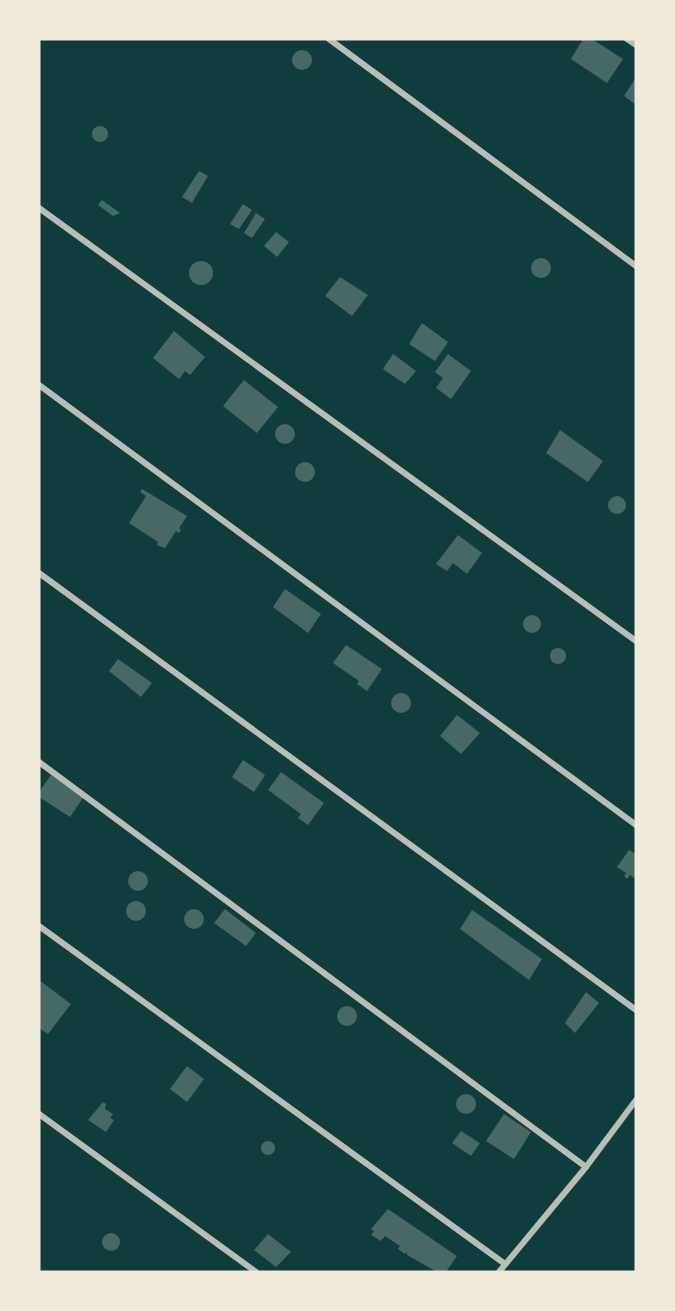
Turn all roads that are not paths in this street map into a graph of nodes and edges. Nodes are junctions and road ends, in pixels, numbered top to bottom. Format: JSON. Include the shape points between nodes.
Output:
{"nodes":[{"id":1,"x":329,"y":39,"type":"edge"},
{"id":2,"x":627,"y":39,"type":"edge"},
{"id":3,"x":636,"y":45,"type":"edge"},
{"id":4,"x":39,"y":208,"type":"edge"},
{"id":5,"x":636,"y":266,"type":"edge"},
{"id":6,"x":39,"y":385,"type":"edge"},
{"id":7,"x":39,"y":573,"type":"edge"},
{"id":8,"x":636,"y":641,"type":"edge"},
{"id":9,"x":39,"y":762,"type":"edge"},
{"id":10,"x":636,"y":825,"type":"edge"},
{"id":11,"x":39,"y":926,"type":"edge"},
{"id":12,"x":636,"y":1010,"type":"edge"},
{"id":13,"x":636,"y":1101,"type":"edge"},
{"id":14,"x":39,"y":1114,"type":"edge"},
{"id":15,"x":586,"y":1167,"type":"junction"},
{"id":16,"x":505,"y":1264,"type":"junction"},
{"id":17,"x":256,"y":1272,"type":"edge"},
{"id":18,"x":499,"y":1272,"type":"edge"}],
"edges":[{"from":1,"to":5,"type":"street"},
{"from":2,"to":3,"type":"street"},
{"from":4,"to":8,"type":"street"},
{"from":6,"to":10,"type":"street"},
{"from":7,"to":12,"type":"street"},
{"from":9,"to":15,"type":"street"},
{"from":11,"to":16,"type":"street"},
{"from":13,"to":15,"type":"street"},
{"from":14,"to":17,"type":"street"},
{"from":15,"to":16,"type":"street"},
{"from":16,"to":18,"type":"street"}]}
